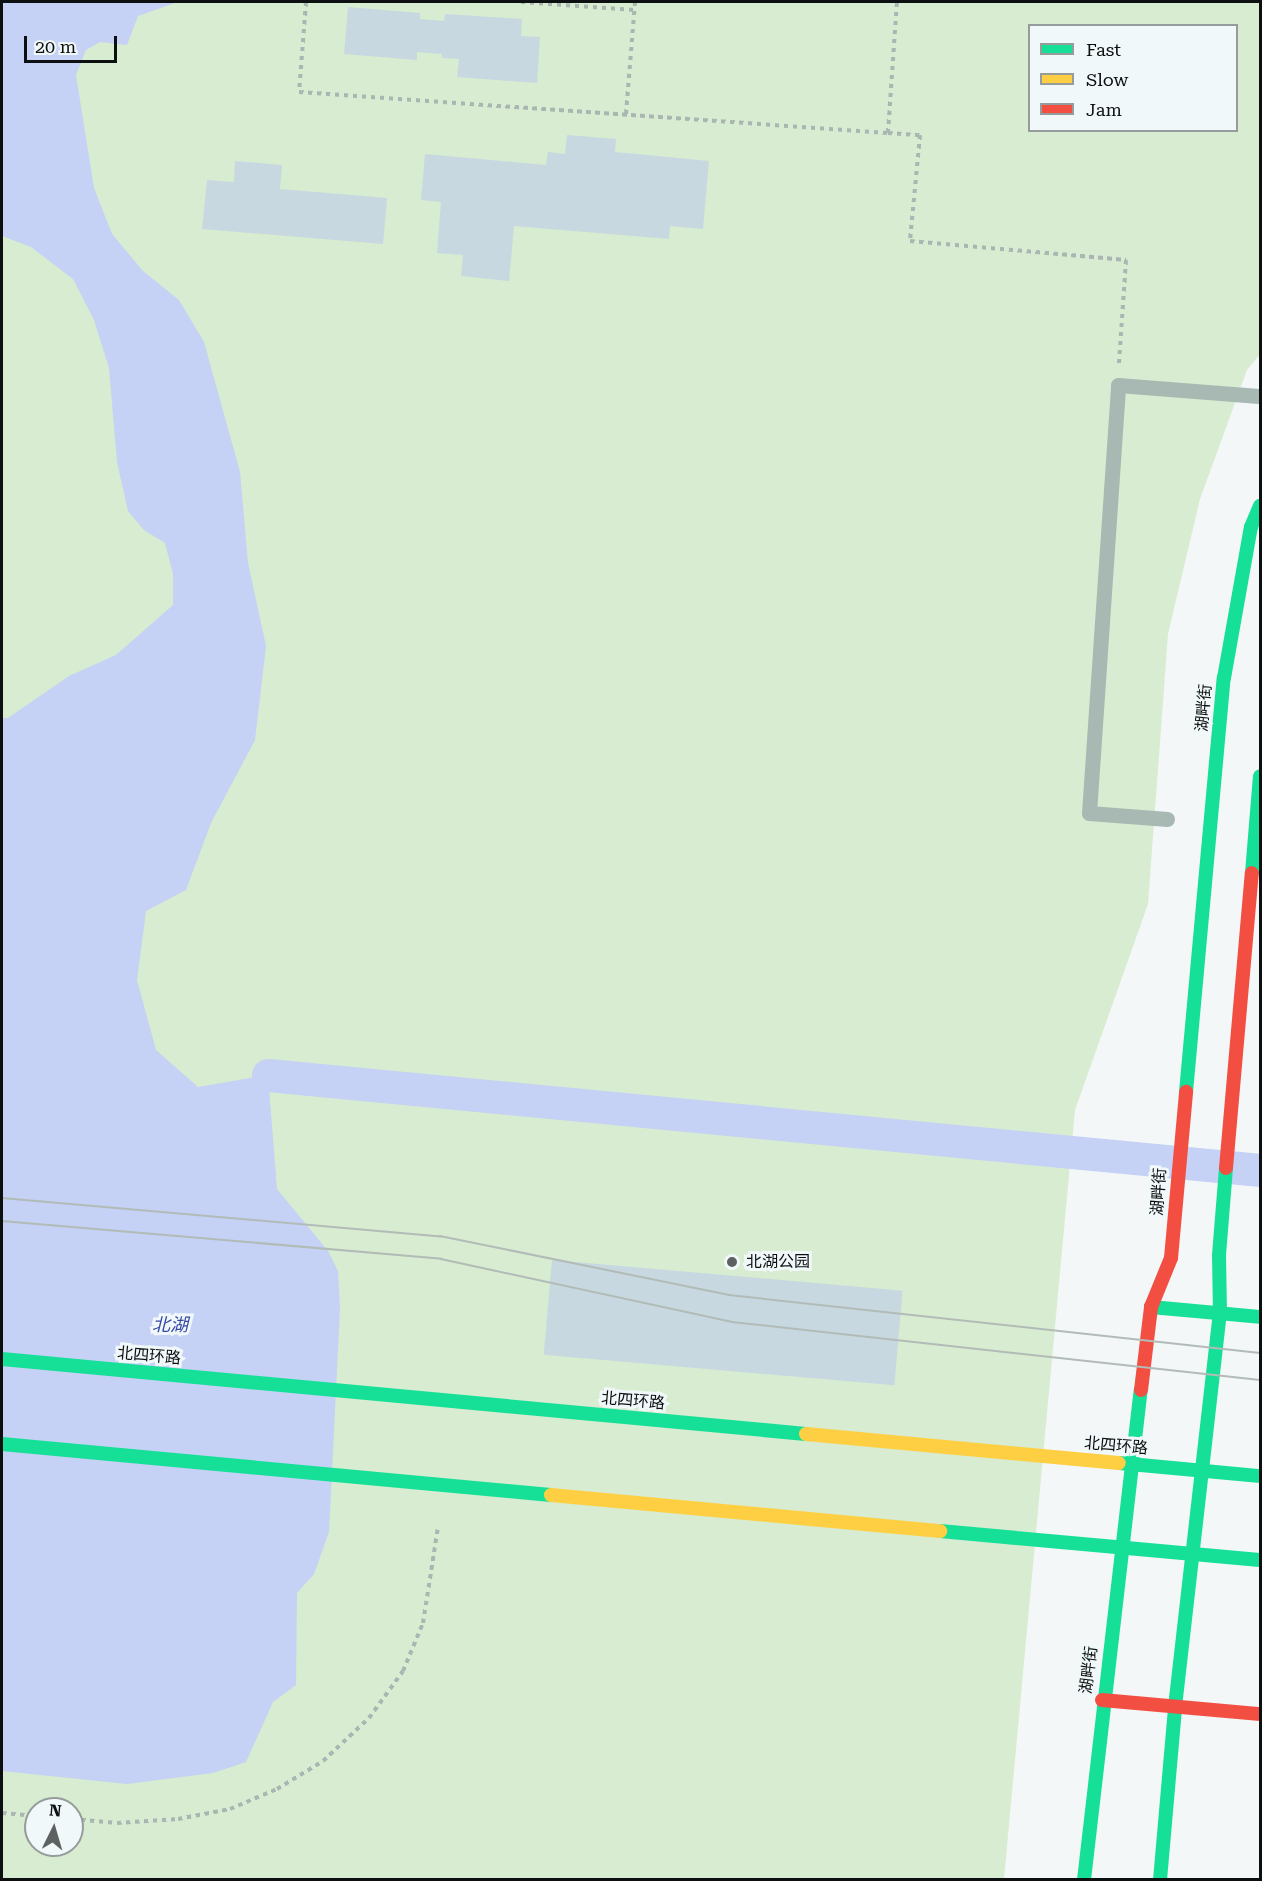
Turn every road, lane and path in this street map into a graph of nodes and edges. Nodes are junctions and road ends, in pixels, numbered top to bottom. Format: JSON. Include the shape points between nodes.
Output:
{"nodes":[{"id":1,"x":306,"y":2,"type":"edge"},
{"id":2,"x":521,"y":2,"type":"edge"},
{"id":3,"x":635,"y":2,"type":"edge"},
{"id":4,"x":897,"y":2,"type":"edge"},
{"id":5,"x":634,"y":10,"type":"junction"},
{"id":6,"x":626,"y":114,"type":"junction"},
{"id":7,"x":888,"y":133,"type":"junction"},
{"id":8,"x":1118,"y":385,"type":"junction"},
{"id":9,"x":1259,"y":396,"type":"dead end"},
{"id":10,"x":1260,"y":506,"type":"edge"},
{"id":11,"x":1260,"y":776,"type":"edge"},
{"id":12,"x":1167,"y":819,"type":"dead end"},
{"id":13,"x":1151,"y":1306,"type":"junction"},
{"id":14,"x":1221,"y":1313,"type":"junction"},
{"id":15,"x":1260,"y":1317,"type":"edge"},
{"id":16,"x":2,"y":1359,"type":"edge"},
{"id":17,"x":2,"y":1444,"type":"edge"},
{"id":18,"x":1260,"y":1476,"type":"edge"},
{"id":19,"x":438,"y":1527,"type":"dead end"},
{"id":20,"x":1260,"y":1560,"type":"edge"},
{"id":21,"x":1102,"y":1700,"type":"junction"},
{"id":22,"x":1175,"y":1707,"type":"junction"},
{"id":23,"x":1260,"y":1714,"type":"edge"},
{"id":24,"x":2,"y":1813,"type":"edge"},
{"id":25,"x":24,"y":1815,"type":"edge"},
{"id":26,"x":84,"y":1820,"type":"edge"},
{"id":27,"x":1084,"y":1880,"type":"edge"},
{"id":28,"x":1160,"y":1880,"type":"edge"}],
"edges":[{"from":1,"to":6,"type":"path","via":[[299,92]]},
{"from":2,"to":5,"type":"path"},
{"from":3,"to":5,"type":"path"},
{"from":4,"to":7,"type":"path"},
{"from":5,"to":6,"type":"path"},
{"from":6,"to":7,"type":"path"},
{"from":7,"to":8,"type":"path","via":[[920,135],[910,241],[1126,260]]},
{"from":8,"to":9,"type":"lane"},
{"from":8,"to":12,"type":"lane","via":[[1089,813]]},
{"from":10,"to":13,"type":"main road","name":"湖畔街","via":[[1251,526],[1224,678],[1171,1258]]},
{"from":11,"to":14,"type":"main road","via":[[1219,1255]]},
{"from":13,"to":14,"type":"main road"},
{"from":13,"to":21,"type":"main road","name":"湖畔街"},
{"from":14,"to":15,"type":"main road"},
{"from":14,"to":22,"type":"main road"},
{"from":16,"to":18,"type":"main road","name":"北四环路"},
{"from":17,"to":20,"type":"main road"},
{"from":19,"to":26,"type":"path","via":[[423,1623],[403,1671],[369,1718],[323,1761],[277,1789],[230,1809],[178,1819]]},
{"from":21,"to":22,"type":"main road"},
{"from":21,"to":27,"type":"main road","name":"湖畔街"},
{"from":22,"to":23,"type":"main road"},
{"from":22,"to":28,"type":"main road"},
{"from":24,"to":25,"type":"path"}]}
